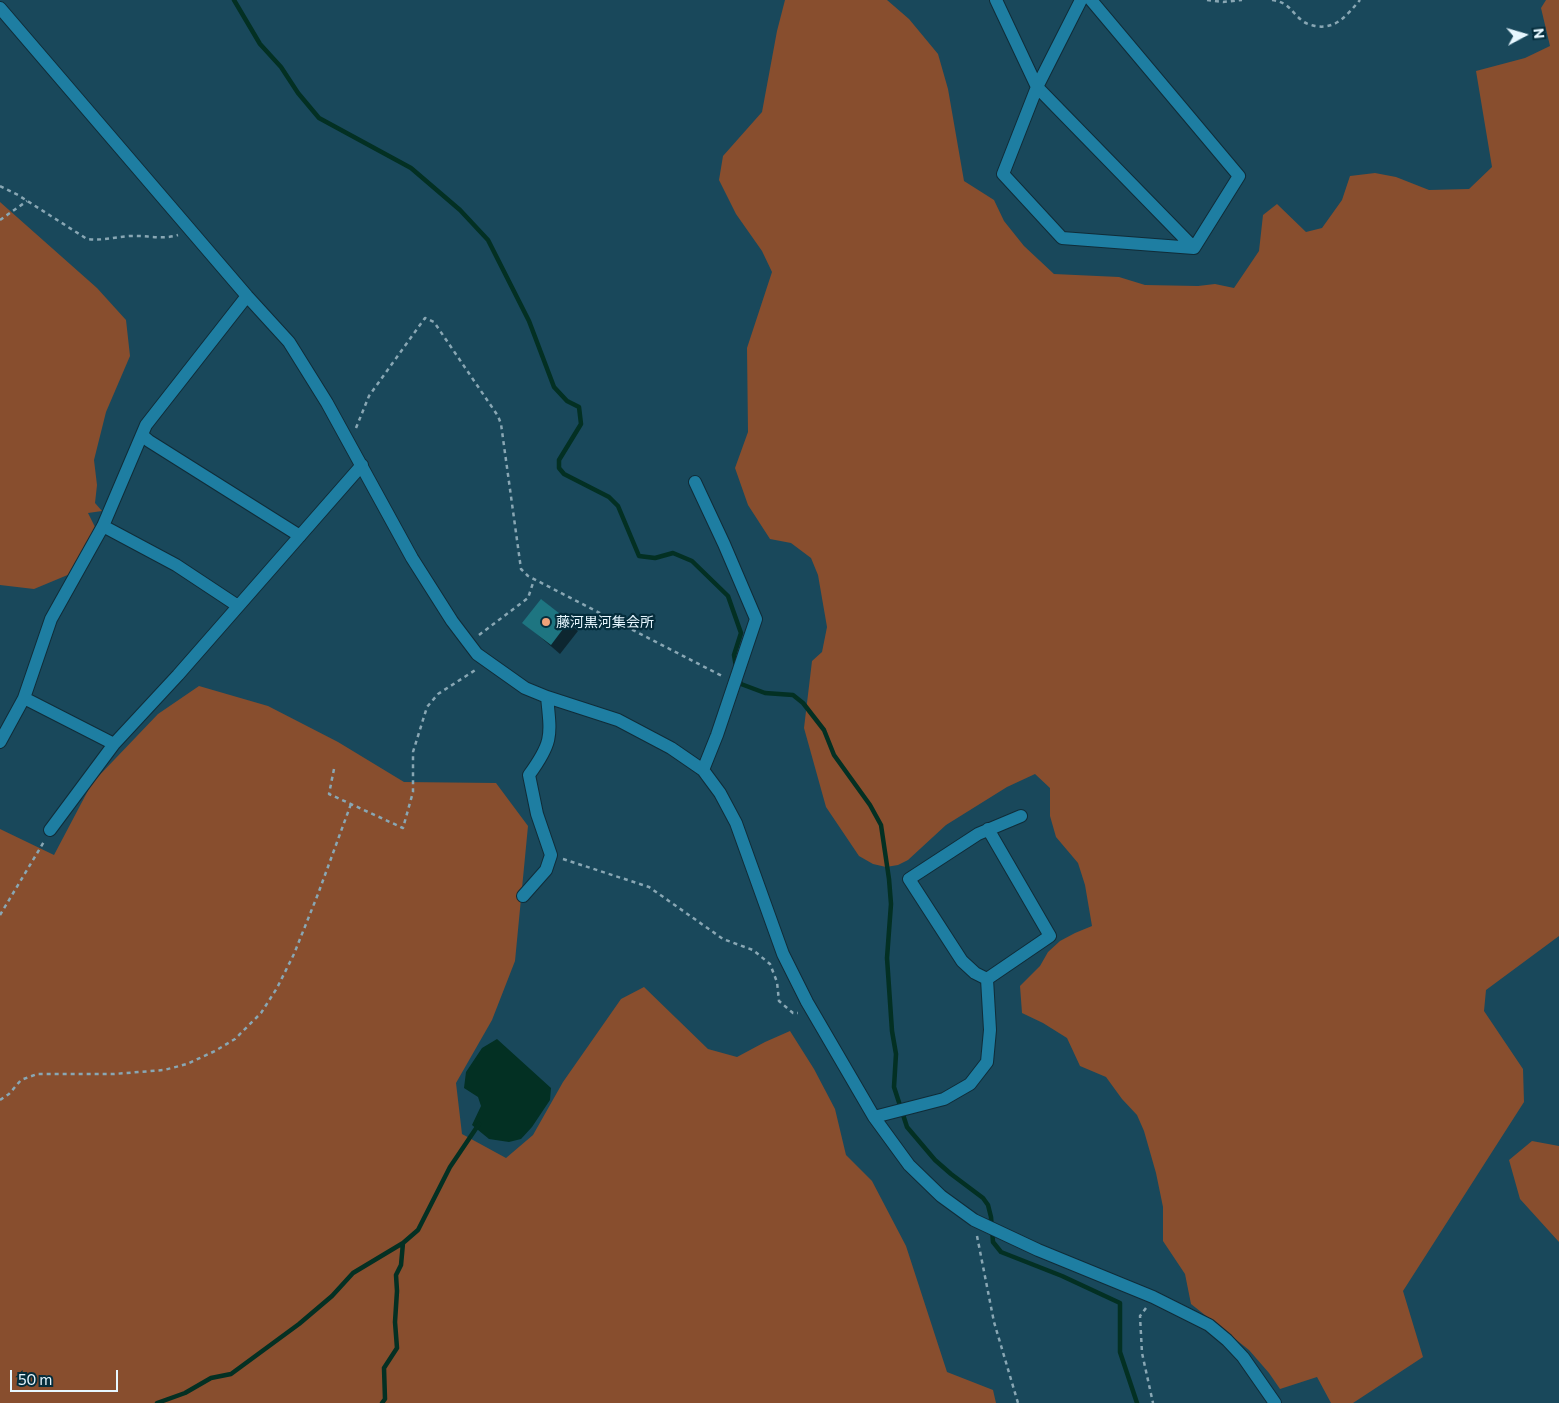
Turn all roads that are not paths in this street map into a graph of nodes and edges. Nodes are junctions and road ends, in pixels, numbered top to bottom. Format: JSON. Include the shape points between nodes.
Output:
{"nodes":[{"id":1,"x":996,"y":0,"type":"edge"},
{"id":2,"x":1081,"y":0,"type":"edge"},
{"id":3,"x":1091,"y":0,"type":"edge"},
{"id":4,"x":0,"y":8,"type":"edge"},
{"id":5,"x":1037,"y":87,"type":"junction"},
{"id":6,"x":1194,"y":248,"type":"junction"},
{"id":7,"x":247,"y":296,"type":"junction"},
{"id":8,"x":142,"y":435,"type":"junction"},
{"id":9,"x":362,"y":465,"type":"junction"},
{"id":10,"x":695,"y":482,"type":"dead end"},
{"id":11,"x":103,"y":526,"type":"junction"},
{"id":12,"x":300,"y":536,"type":"junction"},
{"id":13,"x":238,"y":606,"type":"junction"},
{"id":14,"x":547,"y":697,"type":"junction"},
{"id":15,"x":24,"y":698,"type":"junction"},
{"id":16,"x":0,"y":742,"type":"edge"},
{"id":17,"x":114,"y":744,"type":"junction"},
{"id":18,"x":703,"y":770,"type":"junction"},
{"id":19,"x":1021,"y":816,"type":"dead end"},
{"id":20,"x":988,"y":829,"type":"junction"},
{"id":21,"x":50,"y":830,"type":"road end"},
{"id":22,"x":523,"y":896,"type":"dead end"},
{"id":23,"x":987,"y":979,"type":"junction"},
{"id":24,"x":874,"y":1116,"type":"junction"},
{"id":25,"x":1275,"y":1403,"type":"edge"}],
"edges":[{"from":1,"to":5,"type":"street"},
{"from":2,"to":5,"type":"street"},
{"from":3,"to":6,"type":"street","via":[[1239,176]]},
{"from":4,"to":7,"type":"street"},
{"from":5,"to":6,"type":"street"},
{"from":5,"to":6,"type":"street","via":[[1003,174],[1062,238]]},
{"from":7,"to":8,"type":"street"},
{"from":7,"to":9,"type":"street","via":[[289,342]]},
{"from":8,"to":11,"type":"street"},
{"from":8,"to":12,"type":"street"},
{"from":9,"to":12,"type":"street"},
{"from":9,"to":14,"type":"street","via":[[412,558],[468,643],[487,663],[525,688]]},
{"from":10,"to":18,"type":"street","via":[[756,619]]},
{"from":11,"to":13,"type":"street","via":[[176,565]]},
{"from":11,"to":15,"type":"street","via":[[51,620]]},
{"from":12,"to":13,"type":"street"},
{"from":13,"to":17,"type":"street"},
{"from":14,"to":18,"type":"street","via":[[618,720],[671,748]]},
{"from":14,"to":22,"type":"street","via":[[550,735],[544,755],[529,775],[537,814],[551,855],[546,870]]},
{"from":15,"to":16,"type":"street"},
{"from":15,"to":17,"type":"street"},
{"from":17,"to":21,"type":"street"},
{"from":18,"to":24,"type":"street","via":[[736,823],[783,954],[812,1011]]},
{"from":19,"to":20,"type":"street"},
{"from":20,"to":23,"type":"street","via":[[1050,936]]},
{"from":20,"to":23,"type":"street","via":[[909,879],[962,961],[974,973]]},
{"from":23,"to":24,"type":"street","via":[[988,1062],[970,1084],[944,1098]]},
{"from":24,"to":25,"type":"street","via":[[909,1166],[941,1196],[974,1220],[1153,1297],[1209,1325],[1243,1357]]}]}
